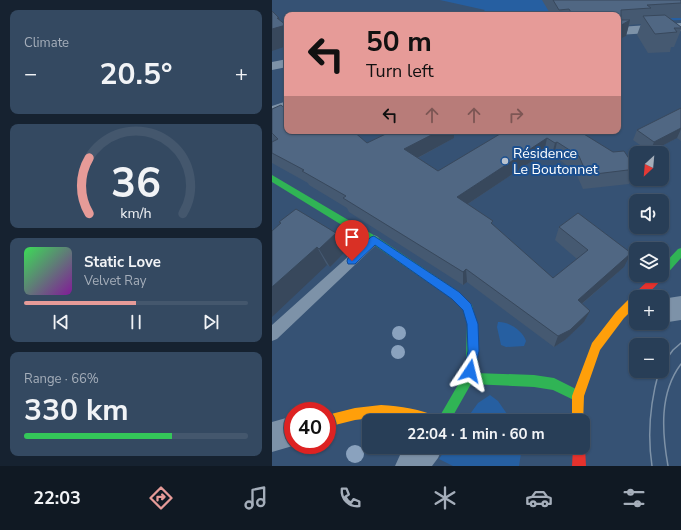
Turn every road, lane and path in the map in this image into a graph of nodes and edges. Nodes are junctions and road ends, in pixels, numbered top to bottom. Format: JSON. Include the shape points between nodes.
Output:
{"nodes":[{"id":1,"x":681,"y":27,"type":"edge"},
{"id":2,"x":621,"y":31,"type":"edge"},
{"id":3,"x":284,"y":64,"type":"edge"},
{"id":4,"x":272,"y":66,"type":"edge"},
{"id":5,"x":284,"y":105,"type":"edge"},
{"id":6,"x":272,"y":109,"type":"edge"},
{"id":7,"x":272,"y":178,"type":"edge"},
{"id":8,"x":374,"y":240,"type":"junction"},
{"id":9,"x":681,"y":252,"type":"edge"},
{"id":10,"x":669,"y":265,"type":"edge"},
{"id":11,"x":653,"y":282,"type":"edge"},
{"id":12,"x":645,"y":290,"type":"edge"},
{"id":13,"x":681,"y":308,"type":"edge"},
{"id":14,"x":669,"y":310,"type":"edge"},
{"id":15,"x":629,"y":312,"type":"edge"},
{"id":16,"x":272,"y":334,"type":"edge"},
{"id":17,"x":468,"y":378,"type":"junction"},
{"id":18,"x":578,"y":396,"type":"junction"},
{"id":19,"x":413,"y":414,"type":"edge"},
{"id":20,"x":447,"y":414,"type":"edge"},
{"id":21,"x":578,"y":414,"type":"edge"},
{"id":22,"x":336,"y":419,"type":"edge"},
{"id":23,"x":284,"y":434,"type":"edge"},
{"id":24,"x":272,"y":437,"type":"edge"},
{"id":25,"x":421,"y":454,"type":"edge"},
{"id":26,"x":578,"y":454,"type":"edge"},
{"id":27,"x":411,"y":466,"type":"edge"},
{"id":28,"x":579,"y":466,"type":"edge"}],
"edges":[{"from":1,"to":2,"type":"street"},
{"from":3,"to":4,"type":"street"},
{"from":5,"to":6,"type":"lane"},
{"from":7,"to":8,"type":"street"},
{"from":8,"to":16,"type":"lane"},
{"from":8,"to":17,"type":"street","via":[[455,295],[468,308],[472,324],[473,351]]},
{"from":9,"to":10,"type":"street"},
{"from":11,"to":12,"type":"street"},
{"from":13,"to":14,"type":"street"},
{"from":15,"to":18,"type":"street","via":[[596,347]]},
{"from":17,"to":18,"type":"street","via":[[554,384]]},
{"from":17,"to":20,"type":"street"},
{"from":18,"to":21,"type":"street"},
{"from":19,"to":22,"type":"street","via":[[379,409]]},
{"from":23,"to":24,"type":"street"},
{"from":25,"to":27,"type":"street"},
{"from":26,"to":28,"type":"street"}]}
